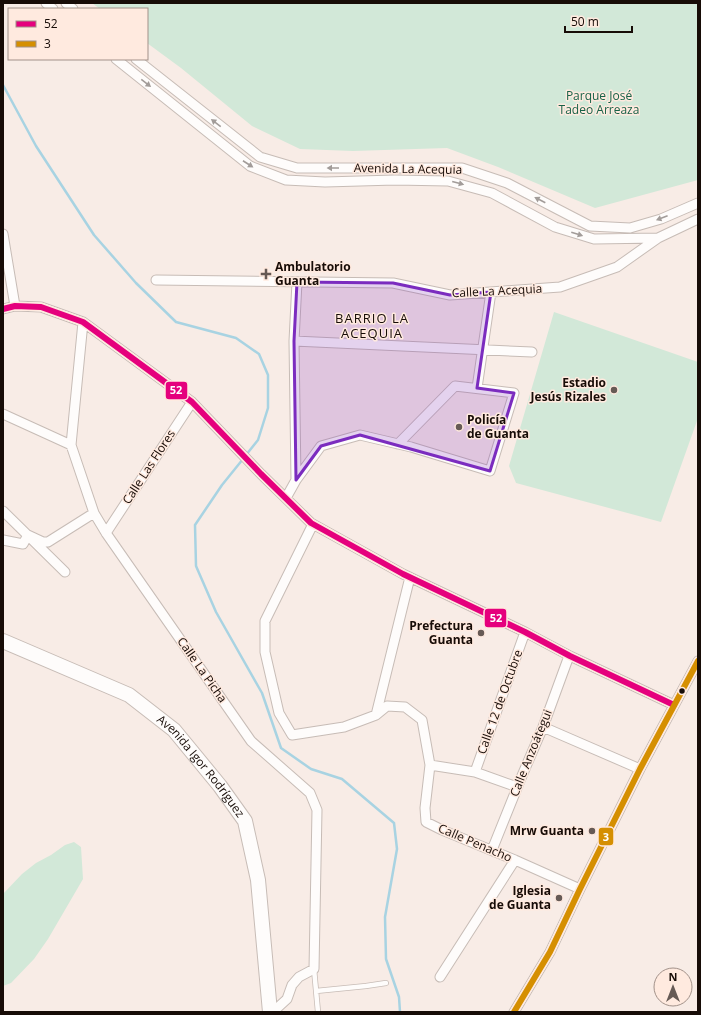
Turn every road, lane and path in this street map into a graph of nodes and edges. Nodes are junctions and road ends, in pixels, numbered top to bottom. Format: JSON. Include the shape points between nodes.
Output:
{"nodes":[{"id":1,"x":117,"y":60,"type":"edge"},
{"id":2,"x":137,"y":60,"type":"edge"},
{"id":3,"x":698,"y":203,"type":"edge"},
{"id":4,"x":698,"y":219,"type":"edge"},
{"id":5,"x":3,"y":234,"type":"edge"},
{"id":6,"x":658,"y":238,"type":"junction"},
{"id":7,"x":156,"y":280,"type":"dead end"},
{"id":8,"x":297,"y":282,"type":"junction"},
{"id":9,"x":491,"y":292,"type":"junction"},
{"id":10,"x":16,"y":306,"type":"junction"},
{"id":11,"x":3,"y":309,"type":"edge"},
{"id":12,"x":83,"y":322,"type":"junction"},
{"id":13,"x":294,"y":341,"type":"junction"},
{"id":14,"x":482,"y":350,"type":"junction"},
{"id":15,"x":532,"y":352,"type":"dead end"},
{"id":16,"x":477,"y":388,"type":"junction"},
{"id":17,"x":192,"y":402,"type":"junction"},
{"id":18,"x":3,"y":414,"type":"edge"},
{"id":19,"x":398,"y":444,"type":"junction"},
{"id":20,"x":71,"y":445,"type":"junction"},
{"id":21,"x":296,"y":480,"type":"junction"},
{"id":22,"x":286,"y":498,"type":"junction"},
{"id":23,"x":3,"y":511,"type":"edge"},
{"id":24,"x":94,"y":513,"type":"junction"},
{"id":25,"x":313,"y":524,"type":"junction"},
{"id":26,"x":106,"y":533,"type":"junction"},
{"id":27,"x":28,"y":535,"type":"junction"},
{"id":28,"x":3,"y":540,"type":"edge"},
{"id":29,"x":65,"y":572,"type":"dead end"},
{"id":30,"x":410,"y":578,"type":"junction"},
{"id":31,"x":525,"y":632,"type":"junction"},
{"id":32,"x":3,"y":641,"type":"edge"},
{"id":33,"x":569,"y":656,"type":"junction"},
{"id":34,"x":698,"y":661,"type":"edge"},
{"id":35,"x":674,"y":706,"type":"junction"},
{"id":36,"x":376,"y":715,"type":"junction"},
{"id":37,"x":543,"y":727,"type":"junction"},
{"id":38,"x":430,"y":765,"type":"junction"},
{"id":39,"x":640,"y":769,"type":"junction"},
{"id":40,"x":475,"y":772,"type":"junction"},
{"id":41,"x":517,"y":787,"type":"junction"},
{"id":42,"x":492,"y":850,"type":"junction"},
{"id":43,"x":515,"y":860,"type":"junction"},
{"id":44,"x":580,"y":889,"type":"junction"},
{"id":45,"x":314,"y":969,"type":"junction"},
{"id":46,"x":440,"y":977,"type":"dead end"},
{"id":47,"x":386,"y":983,"type":"dead end"},
{"id":48,"x":316,"y":991,"type":"junction"},
{"id":49,"x":270,"y":1011,"type":"edge"},
{"id":50,"x":318,"y":1012,"type":"edge"},
{"id":51,"x":514,"y":1012,"type":"edge"}],
"edges":[{"from":1,"to":6,"type":"street","name":"Avenida La Acequia","one_way":true,"via":[[250,166],[286,180],[448,181],[492,192],[555,227],[594,239]]},
{"from":3,"to":2,"type":"street","name":"Avenida La Acequia","one_way":true,"via":[[661,219],[630,228],[590,226],[507,183],[462,168],[297,168],[260,157]]},
{"from":4,"to":6,"type":"street"},
{"from":5,"to":10,"type":"street"},
{"from":6,"to":9,"type":"street","name":"Calle La Acequia","via":[[618,267],[560,287]]},
{"from":7,"to":8,"type":"street","name":"Calle La Acequia"},
{"from":8,"to":9,"type":"street","name":"Calle La Acequia","via":[[393,283],[450,295]]},
{"from":8,"to":13,"type":"street"},
{"from":9,"to":14,"type":"street"},
{"from":10,"to":11,"type":"street"},
{"from":10,"to":12,"type":"street","via":[[41,307]]},
{"from":12,"to":17,"type":"street"},
{"from":12,"to":20,"type":"street","name":"Calle La Picha"},
{"from":13,"to":14,"type":"street"},
{"from":13,"to":21,"type":"street"},
{"from":14,"to":15,"type":"street"},
{"from":14,"to":16,"type":"street"},
{"from":16,"to":19,"type":"street","via":[[455,386]]},
{"from":16,"to":19,"type":"street","via":[[514,393],[490,471]]},
{"from":17,"to":22,"type":"street"},
{"from":17,"to":26,"type":"street","name":"Calle Las Flores"},
{"from":18,"to":20,"type":"street"},
{"from":19,"to":21,"type":"street","via":[[360,435],[321,446]]},
{"from":20,"to":24,"type":"street","name":"Calle La Picha"},
{"from":21,"to":22,"type":"street"},
{"from":22,"to":25,"type":"street"},
{"from":23,"to":27,"type":"street"},
{"from":24,"to":26,"type":"street","name":"Calle La Picha"},
{"from":24,"to":27,"type":"street","via":[[48,542]]},
{"from":25,"to":30,"type":"street"},
{"from":25,"to":36,"type":"street","name":"Calle Penacho","via":[[265,621],[265,652],[279,713],[292,735],[344,727]]},
{"from":26,"to":45,"type":"street","name":"Calle La Picha","via":[[251,741],[310,793],[317,810]]},
{"from":27,"to":28,"type":"street","via":[[23,544]]},
{"from":27,"to":29,"type":"street"},
{"from":30,"to":31,"type":"street"},
{"from":30,"to":36,"type":"street"},
{"from":31,"to":33,"type":"street"},
{"from":31,"to":40,"type":"street","name":"Calle 12 de Octubre"},
{"from":32,"to":49,"type":"highway","name":"Avenida Igor Rodríguez","via":[[129,695],[174,730],[245,820],[258,880]]},
{"from":33,"to":35,"type":"street"},
{"from":33,"to":37,"type":"street","name":"Calle Anzoátegui"},
{"from":34,"to":35,"type":"street"},
{"from":35,"to":39,"type":"street"},
{"from":36,"to":38,"type":"street","name":"Calle Penacho","via":[[387,706],[405,707],[422,720]]},
{"from":37,"to":39,"type":"street"},
{"from":37,"to":41,"type":"street","name":"Calle Anzoátegui"},
{"from":38,"to":40,"type":"street"},
{"from":38,"to":42,"type":"street","name":"Calle Penacho","via":[[426,822]]},
{"from":39,"to":44,"type":"street"},
{"from":40,"to":41,"type":"street"},
{"from":41,"to":42,"type":"street","name":"Calle Anzoátegui"},
{"from":42,"to":43,"type":"street","name":"Calle Penacho"},
{"from":43,"to":44,"type":"street","name":"Calle Penacho"},
{"from":43,"to":46,"type":"street"},
{"from":44,"to":51,"type":"street","via":[[550,952]]},
{"from":45,"to":48,"type":"lane","name":"Calle La Picha"},
{"from":45,"to":49,"type":"street","via":[[300,977],[292,985],[287,999],[275,1010]]},
{"from":47,"to":48,"type":"lane"},
{"from":48,"to":50,"type":"lane","name":"Calle La Picha"}]}
